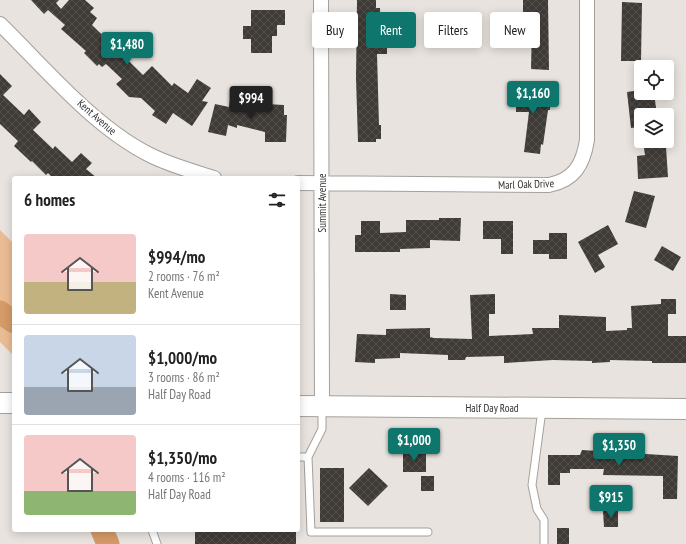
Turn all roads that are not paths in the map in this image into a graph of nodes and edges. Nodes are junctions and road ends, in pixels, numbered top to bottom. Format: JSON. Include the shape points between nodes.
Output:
{"nodes":[{"id":1,"x":321,"y":0,"type":"edge"},
{"id":2,"x":587,"y":0,"type":"edge"},
{"id":3,"x":0,"y":24,"type":"edge"},
{"id":4,"x":207,"y":176,"type":"edge"},
{"id":5,"x":300,"y":183,"type":"edge"},
{"id":6,"x":322,"y":184,"type":"junction"},
{"id":7,"x":0,"y":403,"type":"edge"},
{"id":8,"x":12,"y":403,"type":"edge"},
{"id":9,"x":300,"y":406,"type":"edge"},
{"id":10,"x":322,"y":406,"type":"junction"},
{"id":11,"x":542,"y":408,"type":"junction"},
{"id":12,"x":686,"y":409,"type":"edge"},
{"id":13,"x":300,"y":457,"type":"edge"},
{"id":14,"x":308,"y":457,"type":"junction"},
{"id":15,"x":153,"y":532,"type":"edge"},
{"id":16,"x":428,"y":532,"type":"dead end"},
{"id":17,"x":157,"y":544,"type":"edge"},
{"id":18,"x":544,"y":544,"type":"edge"}],
"edges":[{"from":1,"to":6,"type":"street","name":"Summit Avenue"},
{"from":2,"to":6,"type":"street","name":"Marl Oak Drive","via":[[586,151],[580,166],[569,178],[549,185]]},
{"from":3,"to":4,"type":"street","name":"Kent Avenue","via":[[87,110],[114,133],[148,154],[174,166]]},
{"from":5,"to":6,"type":"street"},
{"from":6,"to":10,"type":"street","name":"Summit Avenue"},
{"from":7,"to":8,"type":"main road"},
{"from":9,"to":10,"type":"main road","name":"Half Day Road"},
{"from":10,"to":11,"type":"main road","name":"Half Day Road"},
{"from":10,"to":14,"type":"lane","via":[[322,429]]},
{"from":11,"to":12,"type":"main road","name":"Half Day Road"},
{"from":11,"to":18,"type":"lane","via":[[532,485],[537,509],[544,520]]},
{"from":13,"to":14,"type":"lane"},
{"from":14,"to":16,"type":"lane","via":[[310,532]]},
{"from":15,"to":17,"type":"lane"}]}
